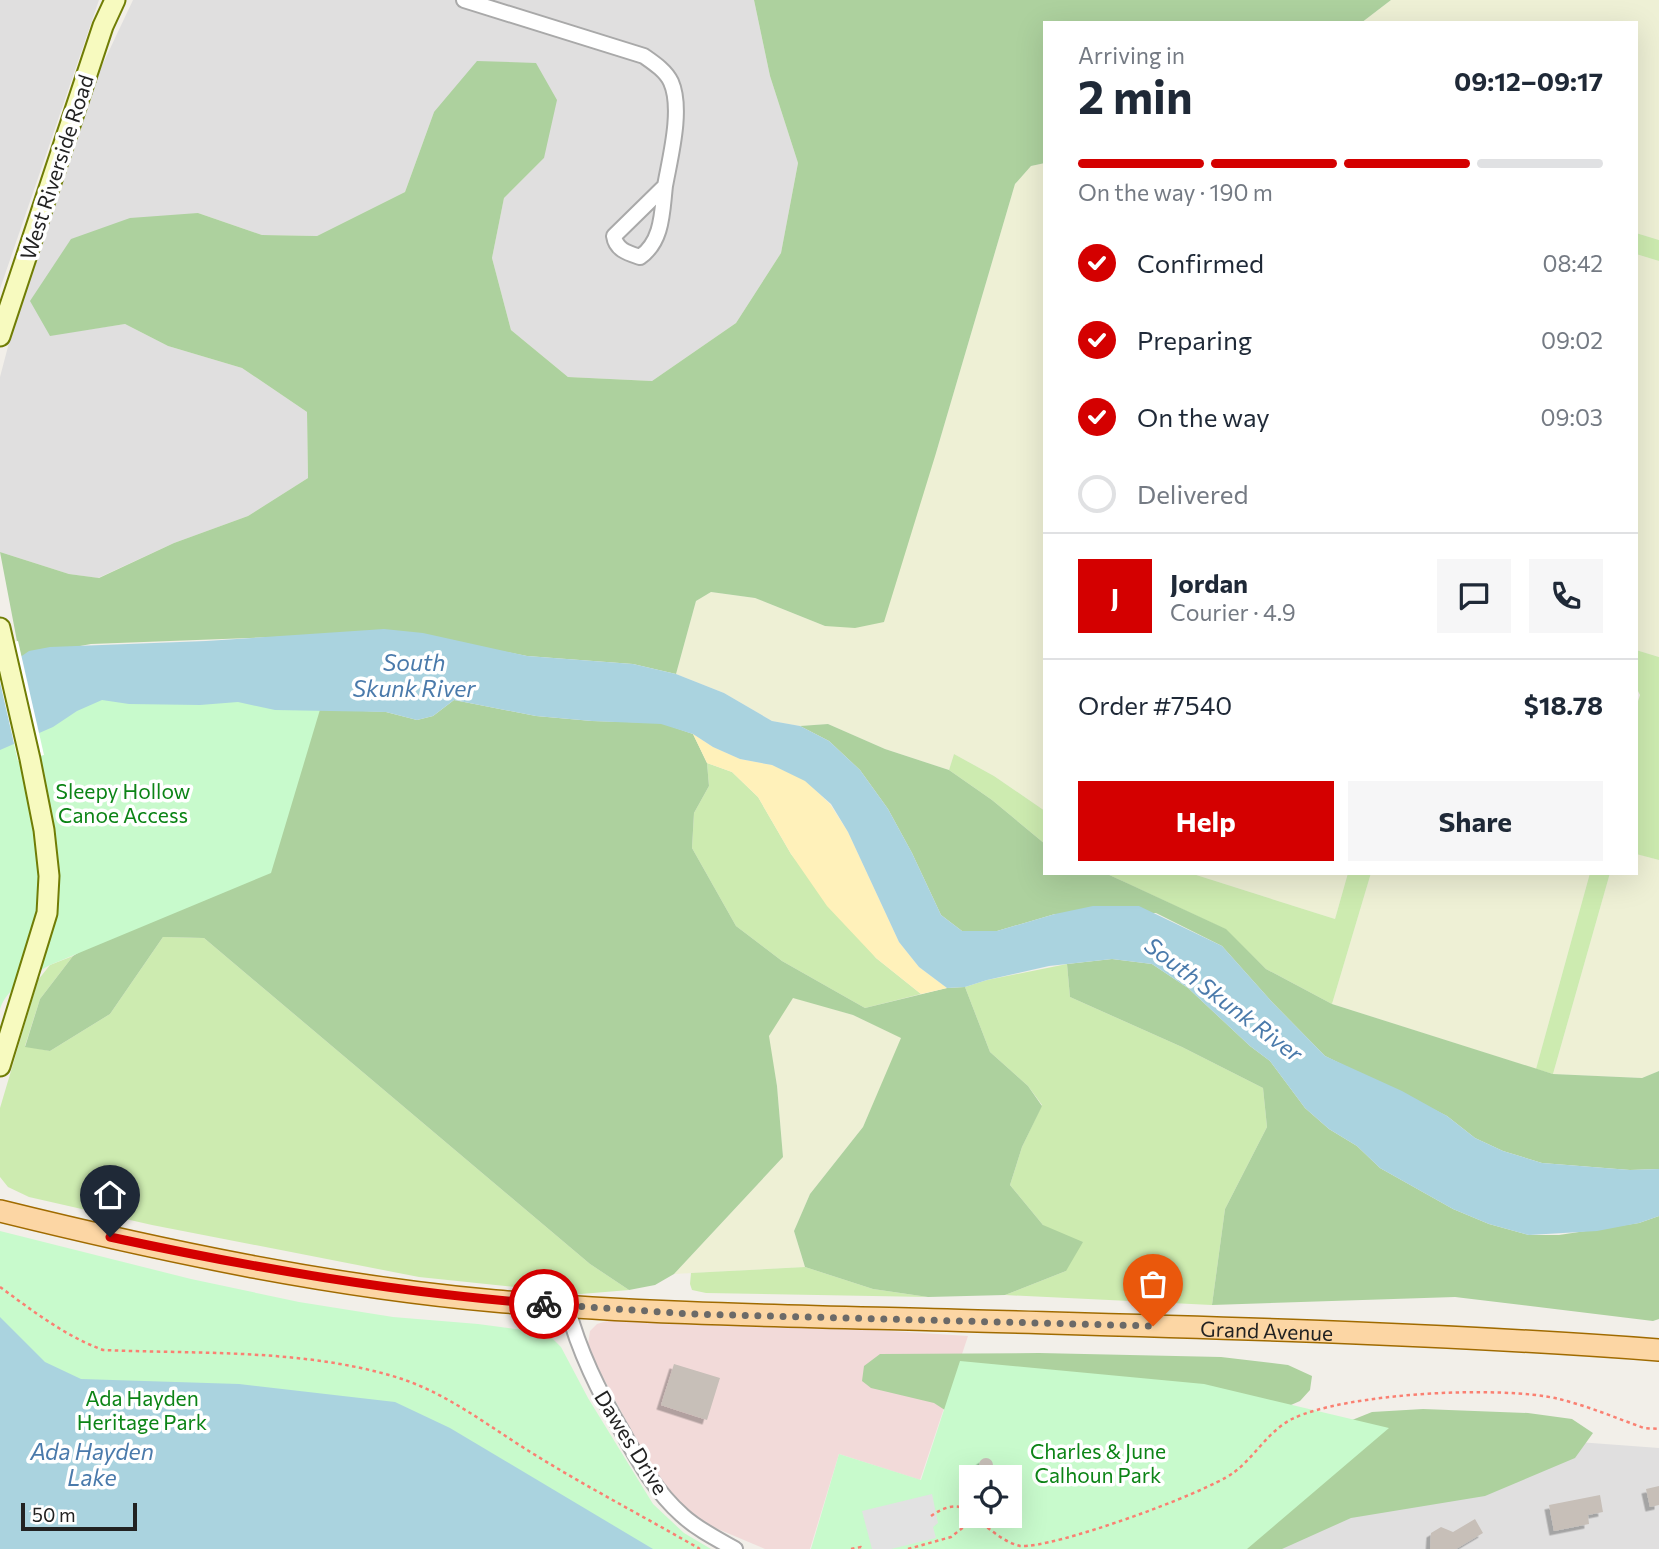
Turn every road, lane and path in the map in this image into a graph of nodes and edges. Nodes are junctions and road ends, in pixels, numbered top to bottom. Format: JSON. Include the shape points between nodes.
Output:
{"nodes":[{"id":1,"x":115,"y":0,"type":"edge"},
{"id":2,"x":464,"y":0,"type":"edge"},
{"id":3,"x":665,"y":186,"type":"junction"},
{"id":4,"x":0,"y":336,"type":"edge"},
{"id":5,"x":2,"y":636,"type":"edge"},
{"id":6,"x":0,"y":1066,"type":"edge"},
{"id":7,"x":0,"y":1211,"type":"edge"},
{"id":8,"x":0,"y":1287,"type":"edge"},
{"id":9,"x":567,"y":1306,"type":"junction"},
{"id":10,"x":1659,"y":1350,"type":"edge"},
{"id":11,"x":1659,"y":1429,"type":"edge"},
{"id":12,"x":959,"y":1507,"type":"edge"},
{"id":13,"x":931,"y":1516,"type":"dead end"},
{"id":14,"x":961,"y":1528,"type":"edge"},
{"id":15,"x":989,"y":1528,"type":"edge"},
{"id":16,"x":699,"y":1549,"type":"edge"},
{"id":17,"x":736,"y":1549,"type":"edge"},
{"id":18,"x":851,"y":1549,"type":"edge"},
{"id":19,"x":864,"y":1549,"type":"edge"},
{"id":20,"x":908,"y":1549,"type":"edge"}],
"edges":[{"from":1,"to":4,"type":"main road","name":"West Riverside Road"},
{"from":2,"to":3,"type":"street","via":[[644,56],[657,66],[670,80],[676,97]]},
{"from":3,"to":3,"type":"street","via":[[656,239],[648,251],[640,257],[621,250],[614,236]]},
{"from":5,"to":6,"type":"main road","via":[[44,830],[49,876],[47,914]]},
{"from":7,"to":9,"type":"main road","name":"Grand Avenue","via":[[305,1276]]},
{"from":8,"to":16,"type":"path","via":[[58,1328],[103,1350],[305,1358],[417,1385],[466,1409],[524,1448]]},
{"from":9,"to":10,"type":"main road","name":"Grand Avenue","via":[[691,1314],[1230,1328]]},
{"from":9,"to":17,"type":"street","name":"Dawes Drive","via":[[597,1387],[651,1481],[682,1516]]},
{"from":11,"to":15,"type":"path","via":[[1558,1399],[1508,1394],[1417,1394],[1335,1406],[1291,1420],[1234,1472],[1201,1491],[1132,1518],[1053,1545],[1021,1547]]},
{"from":12,"to":13,"type":"path","via":[[943,1508]]},
{"from":14,"to":20,"type":"path","via":[[951,1537]]},
{"from":18,"to":19,"type":"path"}]}
